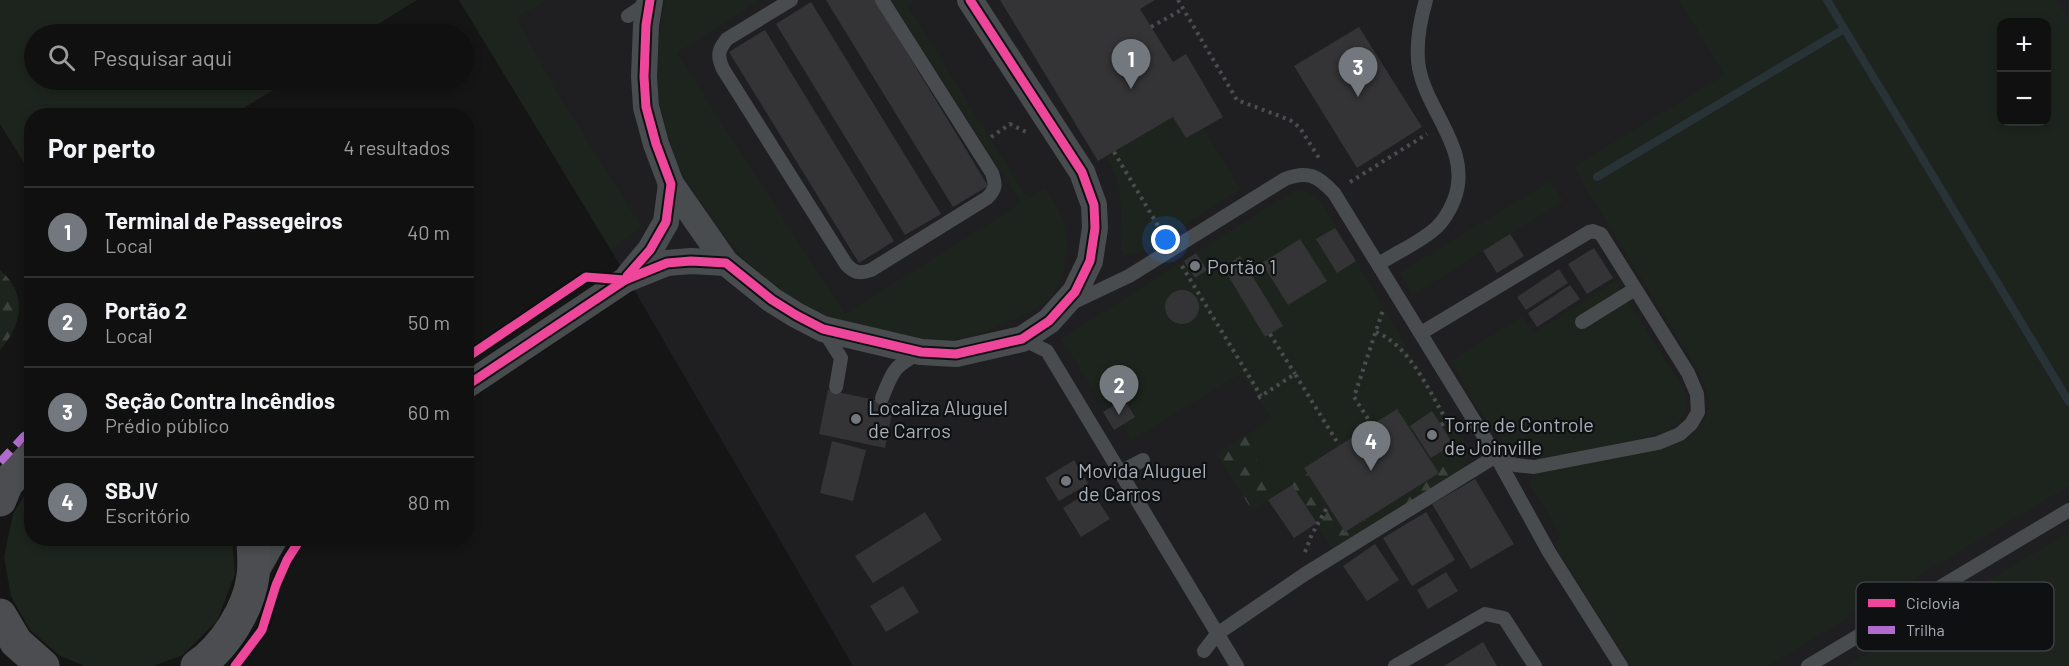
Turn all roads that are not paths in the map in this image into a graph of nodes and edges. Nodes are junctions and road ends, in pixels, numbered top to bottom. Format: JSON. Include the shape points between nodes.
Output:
{"nodes":[{"id":1,"x":648,"y":0,"type":"edge"},
{"id":2,"x":791,"y":0,"type":"edge"},
{"id":3,"x":882,"y":0,"type":"edge"},
{"id":4,"x":970,"y":0,"type":"edge"},
{"id":5,"x":1426,"y":0,"type":"edge"},
{"id":6,"x":628,"y":16,"type":"dead end"},
{"id":7,"x":671,"y":184,"type":"junction"},
{"id":8,"x":726,"y":263,"type":"junction"},
{"id":9,"x":1379,"y":264,"type":"junction"},
{"id":10,"x":625,"y":280,"type":"junction"},
{"id":11,"x":1635,"y":289,"type":"junction"},
{"id":12,"x":1055,"y":315,"type":"junction"},
{"id":13,"x":1582,"y":322,"type":"dead end"},
{"id":14,"x":823,"y":329,"type":"junction"},
{"id":15,"x":1421,"y":333,"type":"junction"},
{"id":16,"x":1022,"y":339,"type":"junction"},
{"id":17,"x":1047,"y":351,"type":"junction"},
{"id":18,"x":921,"y":352,"type":"junction"},
{"id":19,"x":474,"y":381,"type":"edge"},
{"id":20,"x":836,"y":387,"type":"dead end"},
{"id":21,"x":882,"y":398,"type":"dead end"},
{"id":22,"x":1496,"y":456,"type":"junction"},
{"id":23,"x":1143,"y":460,"type":"dead end"},
{"id":24,"x":24,"y":466,"type":"edge"},
{"id":25,"x":1120,"y":472,"type":"junction"},
{"id":26,"x":0,"y":500,"type":"edge"},
{"id":27,"x":2069,"y":510,"type":"edge"},
{"id":28,"x":253,"y":546,"type":"edge"},
{"id":29,"x":270,"y":546,"type":"edge"},
{"id":30,"x":253,"y":577,"type":"junction"},
{"id":31,"x":1949,"y":582,"type":"edge"},
{"id":32,"x":1217,"y":634,"type":"junction"},
{"id":33,"x":1856,"y":637,"type":"edge"},
{"id":34,"x":7,"y":641,"type":"edge"},
{"id":35,"x":1204,"y":651,"type":"dead end"},
{"id":36,"x":204,"y":664,"type":"edge"},
{"id":37,"x":43,"y":666,"type":"edge"},
{"id":38,"x":1237,"y":666,"type":"edge"},
{"id":39,"x":1395,"y":666,"type":"edge"},
{"id":40,"x":1535,"y":666,"type":"edge"},
{"id":41,"x":1621,"y":666,"type":"edge"},
{"id":42,"x":1808,"y":666,"type":"edge"}],
"edges":[{"from":1,"to":6,"type":"lane"},
{"from":1,"to":7,"type":"street","via":[[646,107]]},
{"from":2,"to":3,"type":"lane","via":[[727,39],[718,58],[846,264],[862,273],[987,198],[996,184]]},
{"from":4,"to":12,"type":"street","via":[[1082,172],[1094,205],[1090,261],[1075,292]]},
{"from":5,"to":9,"type":"lane","via":[[1418,42],[1419,67],[1428,95],[1455,148],[1460,169],[1456,194],[1435,229]]},
{"from":7,"to":8,"type":"street"},
{"from":7,"to":10,"type":"street","via":[[666,222],[650,250]]},
{"from":8,"to":10,"type":"street","via":[[667,263]]},
{"from":8,"to":14,"type":"street","via":[[772,300]]},
{"from":9,"to":12,"type":"lane","via":[[1334,193],[1311,175],[1297,174],[1129,276]]},
{"from":9,"to":15,"type":"lane"},
{"from":10,"to":19,"type":"street"},
{"from":11,"to":13,"type":"lane"},
{"from":11,"to":15,"type":"lane","via":[[1601,234],[1589,232]]},
{"from":11,"to":22,"type":"lane","via":[[1697,394],[1698,412],[1691,424],[1680,434],[1658,443],[1534,467],[1515,465]]},
{"from":12,"to":16,"type":"street"},
{"from":12,"to":17,"type":"lane"},
{"from":14,"to":18,"type":"street"},
{"from":14,"to":20,"type":"lane","via":[[841,358]]},
{"from":15,"to":22,"type":"lane"},
{"from":16,"to":17,"type":"lane"},
{"from":16,"to":18,"type":"street","via":[[956,354]]},
{"from":17,"to":25,"type":"lane"},
{"from":18,"to":21,"type":"lane","via":[[892,372]]},
{"from":22,"to":32,"type":"lane","via":[[1305,574]]},
{"from":22,"to":41,"type":"lane","via":[[1549,552]]},
{"from":23,"to":25,"type":"lane"},
{"from":24,"to":26,"type":"main road","via":[[8,483]]},
{"from":25,"to":32,"type":"lane"},
{"from":27,"to":31,"type":"lane"},
{"from":28,"to":30,"type":"main road"},
{"from":29,"to":30,"type":"street"},
{"from":30,"to":36,"type":"main road","via":[[240,619]]},
{"from":32,"to":35,"type":"lane"},
{"from":32,"to":38,"type":"lane"},
{"from":33,"to":42,"type":"lane"},
{"from":34,"to":37,"type":"main road"},
{"from":39,"to":40,"type":"lane","via":[[1485,615],[1504,618]]}]}
